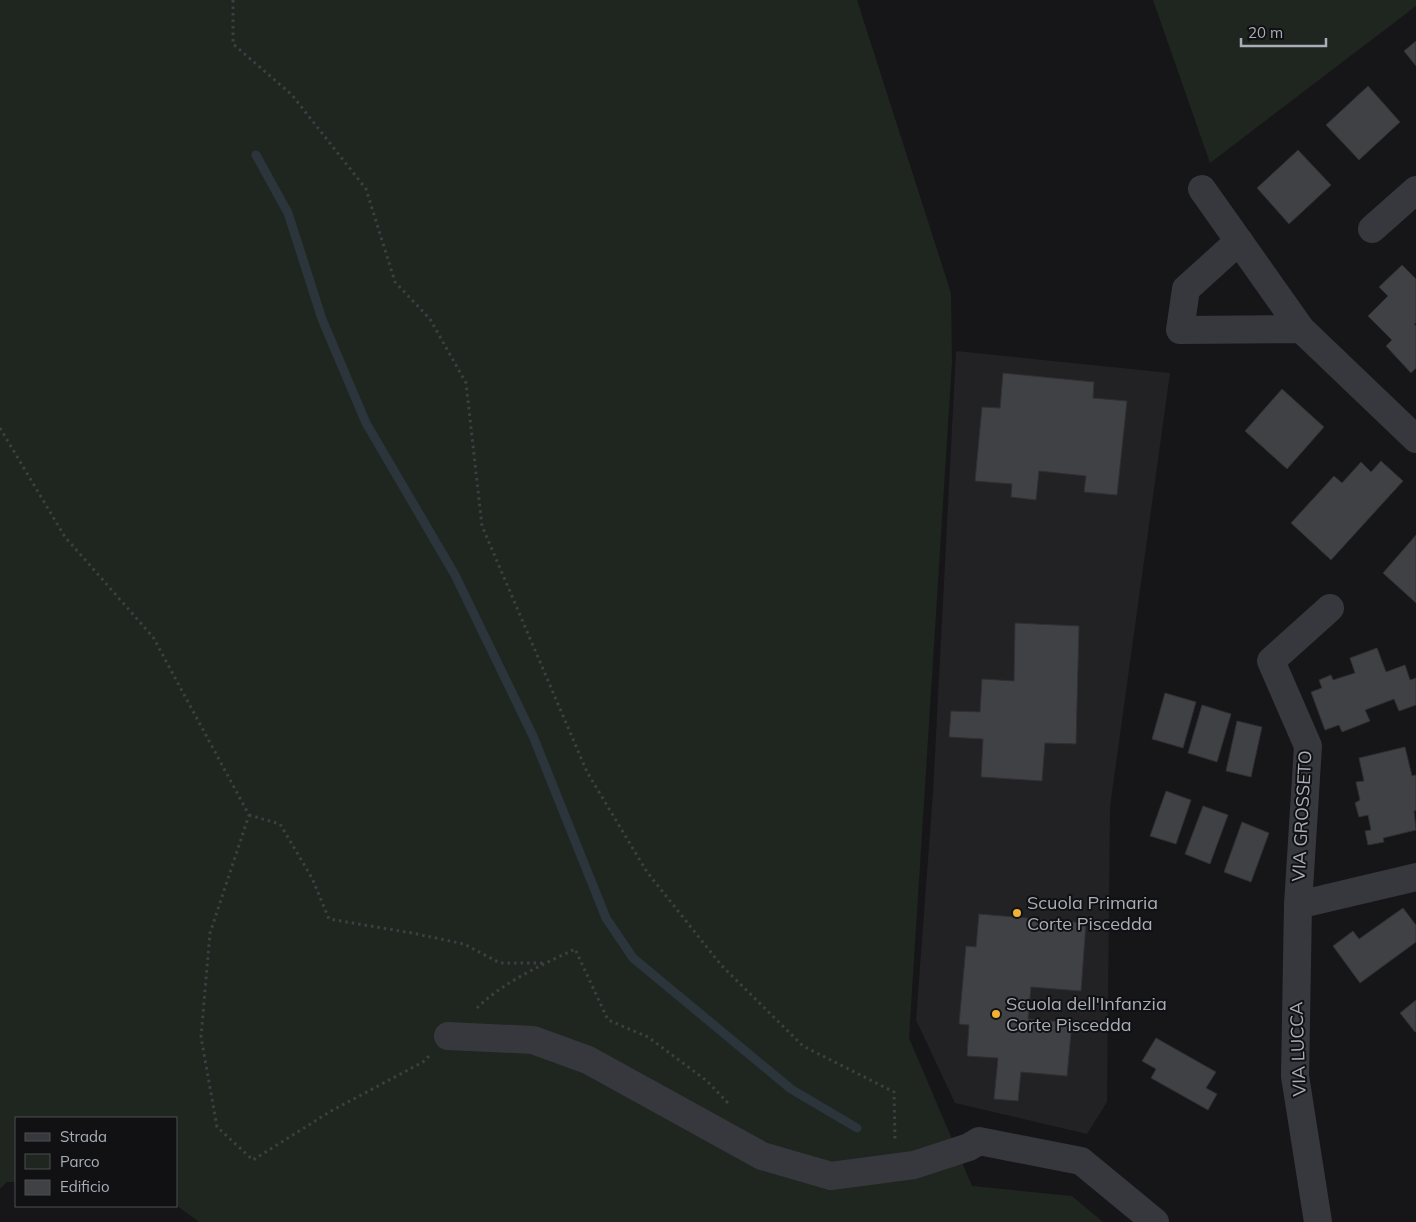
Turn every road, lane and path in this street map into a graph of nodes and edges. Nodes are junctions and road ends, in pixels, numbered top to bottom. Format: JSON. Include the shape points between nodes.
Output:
{"nodes":[{"id":1,"x":233,"y":0,"type":"edge"},
{"id":2,"x":1202,"y":189,"type":"dead end"},
{"id":3,"x":1416,"y":190,"type":"edge"},
{"id":4,"x":1372,"y":229,"type":"dead end"},
{"id":5,"x":1239,"y":241,"type":"junction"},
{"id":6,"x":1301,"y":328,"type":"junction"},
{"id":7,"x":0,"y":428,"type":"edge"},
{"id":8,"x":1416,"y":439,"type":"edge"},
{"id":9,"x":1330,"y":608,"type":"dead end"},
{"id":10,"x":249,"y":815,"type":"junction"},
{"id":11,"x":1416,"y":877,"type":"edge"},
{"id":12,"x":1298,"y":905,"type":"junction"},
{"id":13,"x":546,"y":962,"type":"junction"},
{"id":14,"x":448,"y":1036,"type":"junction"},
{"id":15,"x":734,"y":1109,"type":"dead end"},
{"id":16,"x":896,"y":1167,"type":"junction"},
{"id":17,"x":1155,"y":1222,"type":"edge"},
{"id":18,"x":1318,"y":1222,"type":"edge"}],
"edges":[{"from":1,"to":16,"type":"path","via":[[233,44],[292,95],[366,189],[395,282],[430,319],[466,383],[482,526],[586,772],[646,872],[721,965],[803,1046],[894,1092]]},
{"from":2,"to":5,"type":"street"},
{"from":3,"to":4,"type":"street"},
{"from":5,"to":6,"type":"street"},
{"from":5,"to":6,"type":"street","via":[[1186,289],[1180,330]]},
{"from":6,"to":8,"type":"street"},
{"from":7,"to":10,"type":"path","via":[[65,537],[153,637]]},
{"from":9,"to":12,"type":"street","name":"VIA GROSSETO","via":[[1271,661],[1308,746]]},
{"from":10,"to":13,"type":"path","via":[[280,824],[312,878],[329,919],[464,944],[500,963]]},
{"from":10,"to":14,"type":"path","via":[[210,934],[201,1037],[217,1127],[253,1160],[331,1111],[423,1062]]},
{"from":11,"to":12,"type":"street","name":"VIA GROSSETO"},
{"from":12,"to":18,"type":"street","name":"VIA LUCCA","via":[[1295,1076]]},
{"from":13,"to":14,"type":"path","via":[[487,998]]},
{"from":13,"to":15,"type":"path","via":[[575,949],[608,1020],[648,1037],[707,1081]]},
{"from":14,"to":16,"type":"street","via":[[533,1040],[588,1060],[762,1156],[831,1176]]},
{"from":16,"to":17,"type":"street","via":[[914,1165],[979,1141],[1080,1161]]}]}
